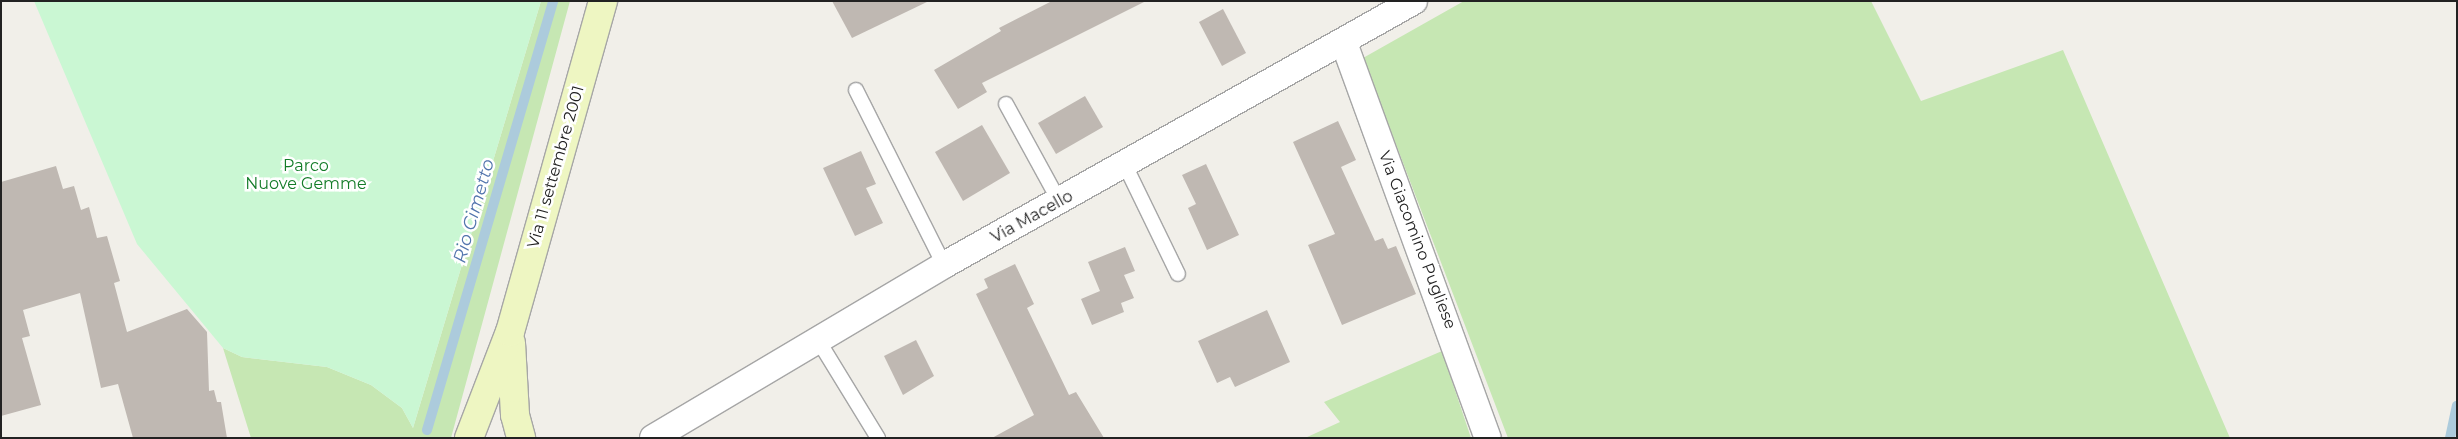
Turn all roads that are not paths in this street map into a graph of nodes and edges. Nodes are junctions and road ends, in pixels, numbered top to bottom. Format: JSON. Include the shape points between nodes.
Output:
{"nodes":[{"id":1,"x":603,"y":1,"type":"edge"},
{"id":2,"x":1414,"y":1,"type":"edge"},
{"id":3,"x":1344,"y":43,"type":"junction"},
{"id":4,"x":856,"y":90,"type":"dead end"},
{"id":5,"x":1006,"y":104,"type":"dead end"},
{"id":6,"x":1125,"y":165,"type":"junction"},
{"id":7,"x":1059,"y":201,"type":"junction"},
{"id":8,"x":944,"y":265,"type":"junction"},
{"id":9,"x":1178,"y":274,"type":"dead end"},
{"id":10,"x":510,"y":332,"type":"junction"},
{"id":11,"x":818,"y":340,"type":"junction"},
{"id":12,"x":469,"y":438,"type":"edge"},
{"id":13,"x":521,"y":438,"type":"edge"},
{"id":14,"x":653,"y":438,"type":"edge"},
{"id":15,"x":878,"y":438,"type":"edge"},
{"id":16,"x":1488,"y":438,"type":"edge"}],
"edges":[{"from":1,"to":10,"type":"main road","name":"Via 11 settembre 2001"},
{"from":2,"to":3,"type":"street","name":"Via Macello"},
{"from":3,"to":6,"type":"street","name":"Via Macello"},
{"from":3,"to":16,"type":"street","name":"Via Giacomino Pugliese"},
{"from":4,"to":8,"type":"lane"},
{"from":5,"to":7,"type":"lane"},
{"from":6,"to":7,"type":"street","name":"Via Macello"},
{"from":6,"to":9,"type":"lane"},
{"from":7,"to":8,"type":"street","name":"Via Macello"},
{"from":8,"to":11,"type":"street","name":"Via Macello"},
{"from":10,"to":12,"type":"main road","name":"Via 11 settembre 2001"},
{"from":10,"to":13,"type":"main road","name":"Via 11 settembre 2001","via":[[515,415]]},
{"from":11,"to":14,"type":"street","name":"Via Macello"},
{"from":11,"to":15,"type":"lane"}]}
